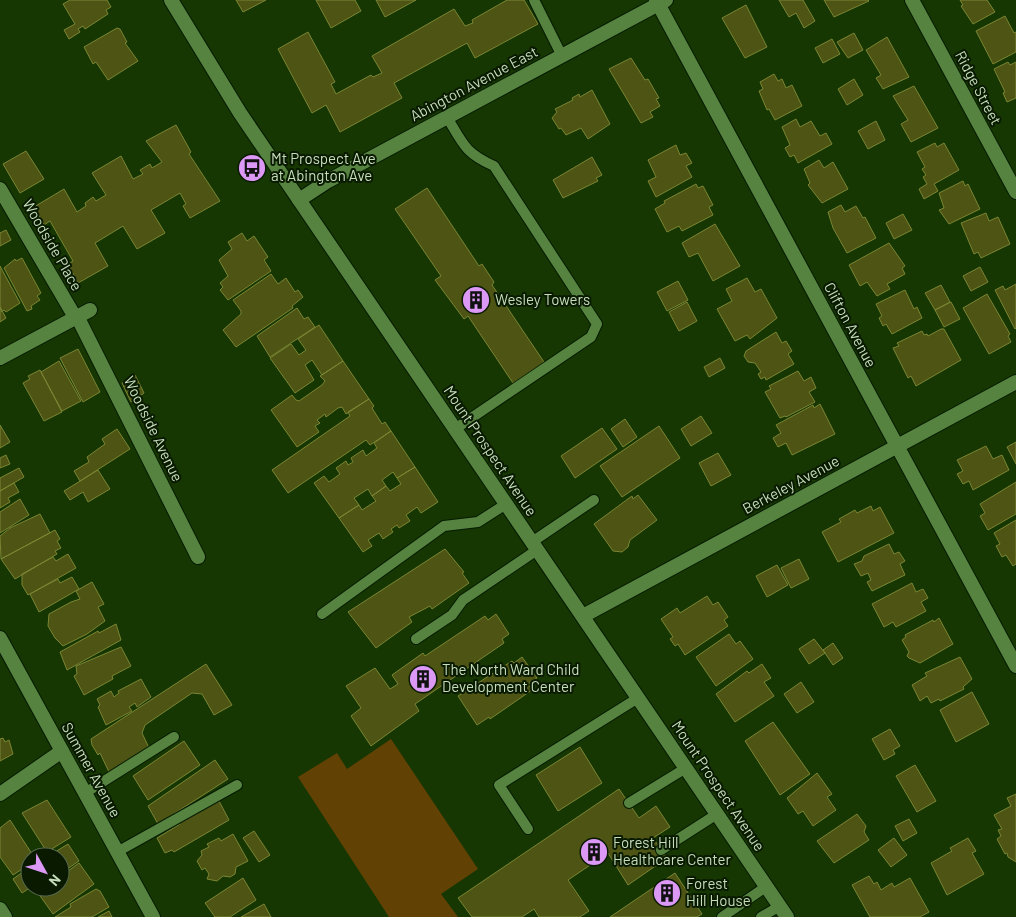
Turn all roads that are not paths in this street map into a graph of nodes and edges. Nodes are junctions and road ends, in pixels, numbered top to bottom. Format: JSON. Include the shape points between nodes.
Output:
{"nodes":[{"id":1,"x":172,"y":0,"type":"edge"},
{"id":2,"x":534,"y":0,"type":"edge"},
{"id":3,"x":912,"y":0,"type":"edge"},
{"id":4,"x":660,"y":1,"type":"edge"},
{"id":5,"x":562,"y":56,"type":"junction"},
{"id":6,"x":447,"y":117,"type":"junction"},
{"id":7,"x":0,"y":189,"type":"edge"},
{"id":8,"x":1016,"y":192,"type":"edge"},
{"id":9,"x":299,"y":200,"type":"junction"},
{"id":10,"x":81,"y":315,"type":"junction"},
{"id":11,"x":0,"y":358,"type":"edge"},
{"id":12,"x":1016,"y":382,"type":"edge"},
{"id":13,"x":455,"y":429,"type":"junction"},
{"id":14,"x":897,"y":446,"type":"junction"},
{"id":15,"x":594,"y":500,"type":"dead end"},
{"id":16,"x":506,"y":504,"type":"junction"},
{"id":17,"x":534,"y":546,"type":"junction"},
{"id":18,"x":198,"y":557,"type":"dead end"},
{"id":19,"x":322,"y":614,"type":"dead end"},
{"id":20,"x":582,"y":616,"type":"junction"},
{"id":21,"x":0,"y":638,"type":"edge"},
{"id":22,"x":416,"y":639,"type":"dead end"},
{"id":23,"x":1016,"y":666,"type":"edge"},
{"id":24,"x":638,"y":698,"type":"junction"},
{"id":25,"x":174,"y":737,"type":"dead end"},
{"id":26,"x":62,"y":751,"type":"junction"},
{"id":27,"x":686,"y":768,"type":"junction"},
{"id":28,"x":237,"y":785,"type":"dead end"},
{"id":29,"x":85,"y":793,"type":"junction"},
{"id":30,"x":0,"y":794,"type":"edge"},
{"id":31,"x":629,"y":803,"type":"dead end"},
{"id":32,"x":717,"y":814,"type":"junction"},
{"id":33,"x":528,"y":828,"type":"dead end"},
{"id":34,"x":661,"y":850,"type":"dead end"},
{"id":35,"x":117,"y":852,"type":"junction"},
{"id":36,"x":767,"y":886,"type":"junction"},
{"id":37,"x":0,"y":908,"type":"edge"},
{"id":38,"x":784,"y":912,"type":"edge"},
{"id":39,"x":6,"y":917,"type":"edge"},
{"id":40,"x":152,"y":917,"type":"edge"},
{"id":41,"x":722,"y":917,"type":"edge"},
{"id":42,"x":761,"y":917,"type":"edge"}],
"edges":[{"from":1,"to":9,"type":"street","name":"Mount Prospect Avenue","via":[[235,106]]},
{"from":2,"to":5,"type":"lane"},
{"from":3,"to":8,"type":"street","name":"Ridge Street"},
{"from":4,"to":5,"type":"street","name":"Abington Avenue East"},
{"from":4,"to":14,"type":"street","name":"Clifton Avenue"},
{"from":5,"to":6,"type":"street","name":"Abington Avenue East"},
{"from":6,"to":9,"type":"street","name":"Abington Avenue East"},
{"from":6,"to":13,"type":"lane","via":[[474,157],[494,166],[597,324],[591,338]]},
{"from":7,"to":10,"type":"street","name":"Woodside Place"},
{"from":9,"to":13,"type":"street","name":"Mount Prospect Avenue"},
{"from":10,"to":11,"type":"street"},
{"from":10,"to":18,"type":"street","name":"Woodside Avenue"},
{"from":12,"to":14,"type":"street","name":"Berkeley Avenue"},
{"from":13,"to":16,"type":"street","name":"Mount Prospect Avenue"},
{"from":14,"to":20,"type":"street","name":"Berkeley Avenue"},
{"from":14,"to":23,"type":"street","name":"Clifton Avenue"},
{"from":15,"to":17,"type":"lane"},
{"from":16,"to":17,"type":"street","name":"Mount Prospect Avenue"},
{"from":16,"to":19,"type":"lane","via":[[478,522],[444,526]]},
{"from":17,"to":20,"type":"street","name":"Mount Prospect Avenue"},
{"from":17,"to":22,"type":"lane","via":[[463,600],[452,615]]},
{"from":20,"to":24,"type":"street","name":"Mount Prospect Avenue"},
{"from":21,"to":26,"type":"street","name":"Summer Avenue"},
{"from":24,"to":27,"type":"street","name":"Mount Prospect Avenue"},
{"from":24,"to":33,"type":"lane","via":[[499,785]]},
{"from":25,"to":29,"type":"lane"},
{"from":26,"to":29,"type":"street","name":"Summer Avenue"},
{"from":26,"to":30,"type":"street"},
{"from":27,"to":31,"type":"lane"},
{"from":27,"to":32,"type":"street","name":"Mount Prospect Avenue"},
{"from":28,"to":35,"type":"lane"},
{"from":29,"to":35,"type":"street","name":"Summer Avenue"},
{"from":32,"to":34,"type":"lane"},
{"from":32,"to":36,"type":"street","name":"Mount Prospect Avenue"},
{"from":35,"to":40,"type":"street","name":"Summer Avenue"},
{"from":36,"to":38,"type":"street","name":"Mount Prospect Avenue"},
{"from":36,"to":41,"type":"lane"},
{"from":37,"to":39,"type":"street"},
{"from":38,"to":42,"type":"lane"}]}
